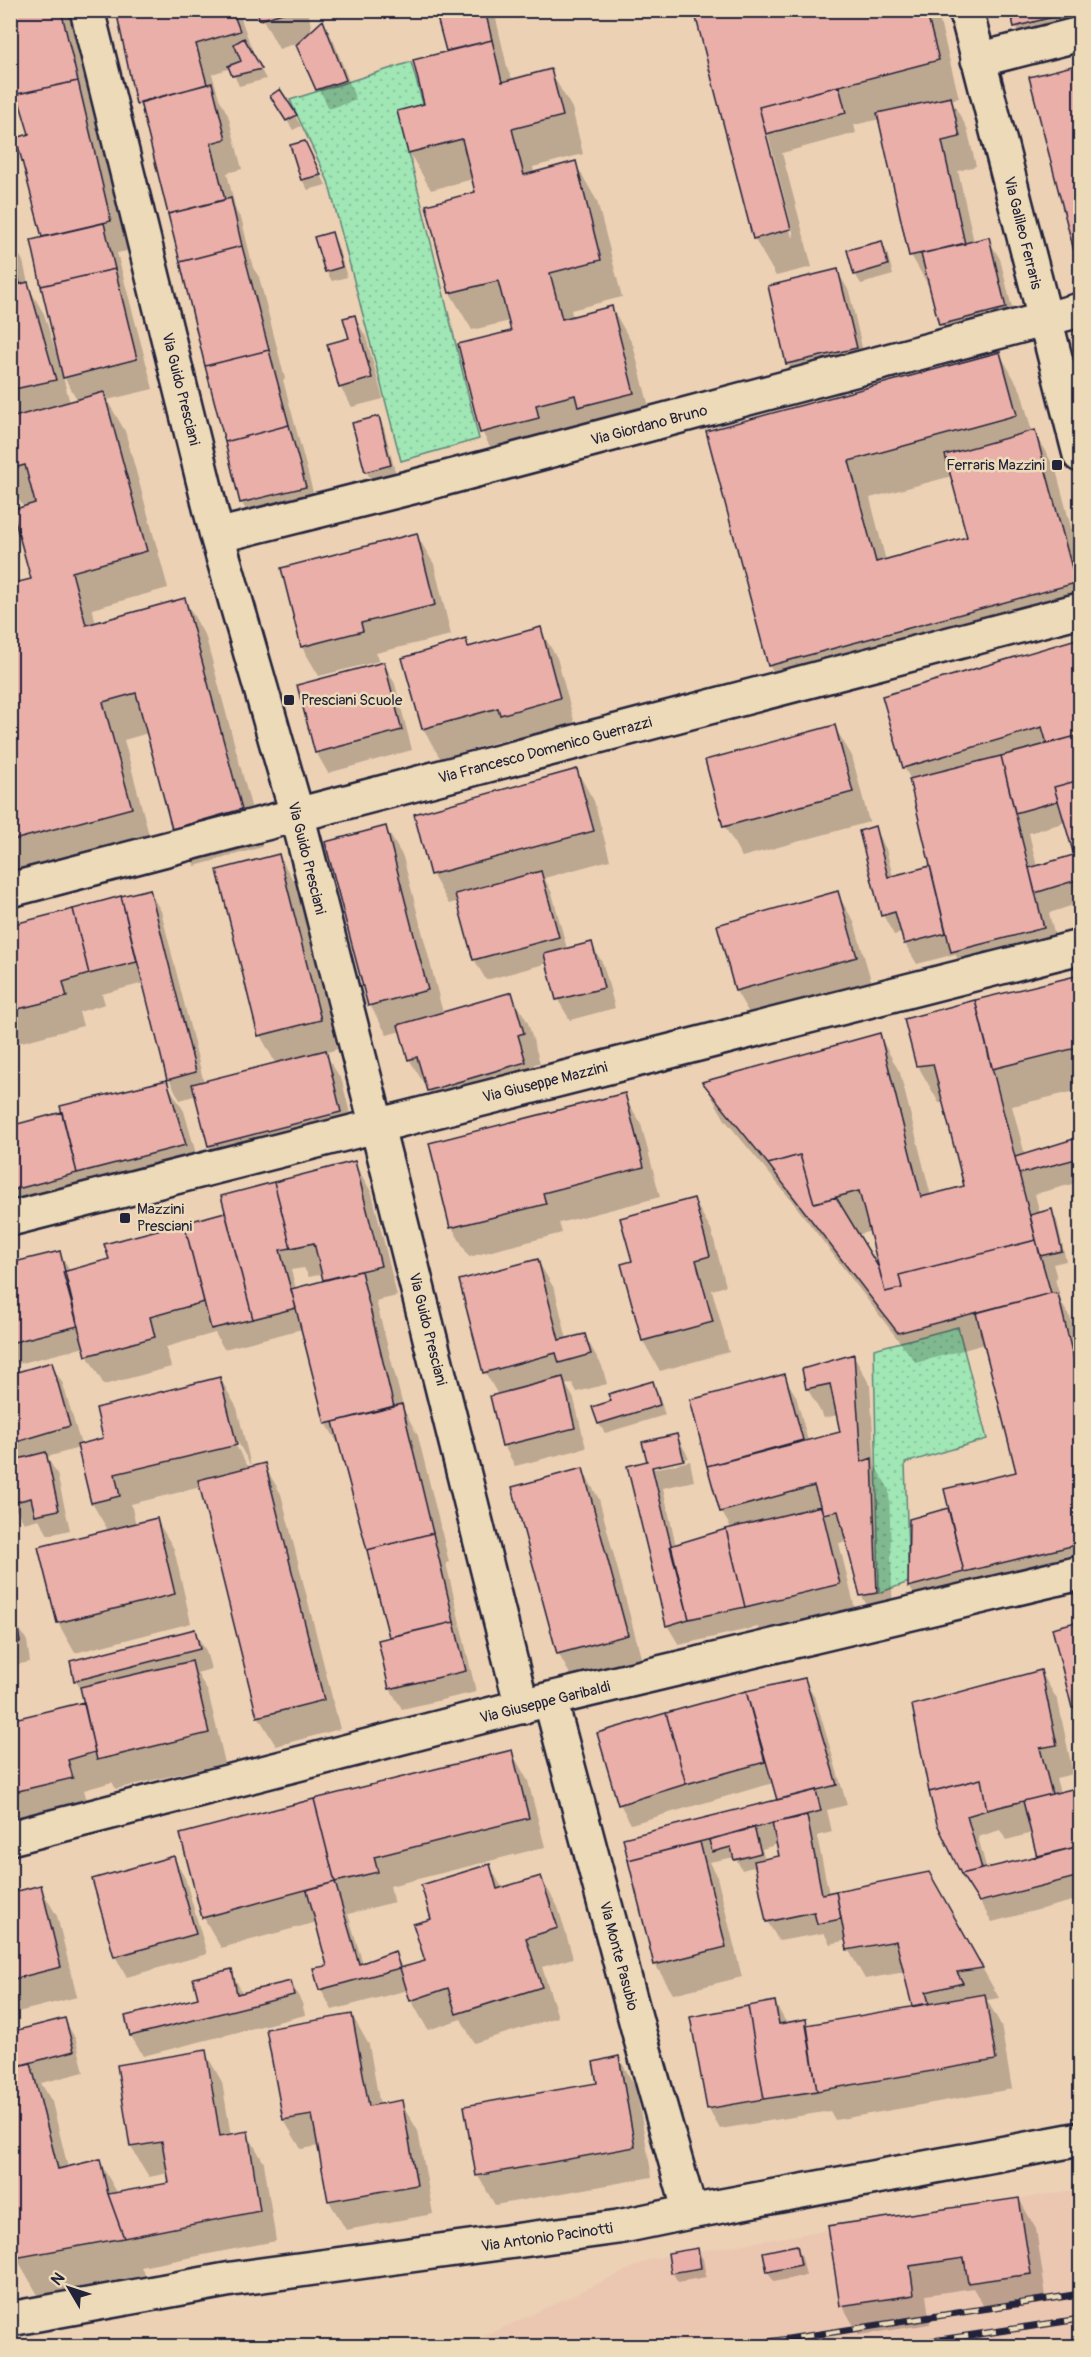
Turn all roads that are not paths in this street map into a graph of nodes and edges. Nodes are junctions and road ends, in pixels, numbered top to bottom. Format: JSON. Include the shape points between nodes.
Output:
{"nodes":[{"id":1,"x":87,"y":10,"type":"edge"},
{"id":2,"x":966,"y":10,"type":"edge"},
{"id":3,"x":1080,"y":34,"type":"edge"},
{"id":4,"x":978,"y":60,"type":"junction"},
{"id":5,"x":1080,"y":310,"type":"edge"},
{"id":6,"x":1045,"y":319,"type":"junction"},
{"id":7,"x":1080,"y":455,"type":"edge"},
{"id":8,"x":217,"y":536,"type":"junction"},
{"id":9,"x":1080,"y":610,"type":"edge"},
{"id":10,"x":297,"y":814,"type":"junction"},
{"id":11,"x":10,"y":890,"type":"edge"},
{"id":12,"x":1080,"y":947,"type":"edge"},
{"id":13,"x":376,"y":1125,"type":"junction"},
{"id":14,"x":10,"y":1219,"type":"edge"},
{"id":15,"x":1080,"y":1573,"type":"edge"},
{"id":16,"x":536,"y":1703,"type":"junction"},
{"id":17,"x":10,"y":1838,"type":"edge"},
{"id":18,"x":1080,"y":2139,"type":"edge"},
{"id":19,"x":690,"y":2212,"type":"junction"},
{"id":20,"x":10,"y":2319,"type":"edge"}],
"edges":[{"from":1,"to":8,"type":"street","name":"Via Guido Presciani"},
{"from":2,"to":4,"type":"street","name":"Via Galileo Ferraris"},
{"from":3,"to":4,"type":"street"},
{"from":4,"to":6,"type":"street","name":"Via Galileo Ferraris"},
{"from":5,"to":6,"type":"street","name":"Via Giordano Bruno"},
{"from":6,"to":7,"type":"street","name":"Via Galileo Ferraris"},
{"from":6,"to":8,"type":"street","name":"Via Giordano Bruno"},
{"from":8,"to":10,"type":"street","name":"Via Guido Presciani"},
{"from":9,"to":10,"type":"street","name":"Via Francesco Domenico Guerrazzi"},
{"from":10,"to":11,"type":"street","name":"Via Francesco Domenico Guerrazzi"},
{"from":10,"to":13,"type":"street","name":"Via Guido Presciani"},
{"from":12,"to":13,"type":"street","name":"Via Giuseppe Mazzini"},
{"from":13,"to":14,"type":"street","name":"Via Giuseppe Mazzini"},
{"from":13,"to":16,"type":"street","name":"Via Guido Presciani"},
{"from":15,"to":16,"type":"street","name":"Via Giuseppe Garibaldi"},
{"from":16,"to":17,"type":"street","name":"Via Giuseppe Garibaldi"},
{"from":16,"to":19,"type":"street","name":"Via Monte Pasubio","via":[[634,2013]]},
{"from":18,"to":19,"type":"street","name":"Via Antonio Pacinotti"},
{"from":19,"to":20,"type":"street","name":"Via Antonio Pacinotti","via":[[618,2227],[232,2279]]}]}
